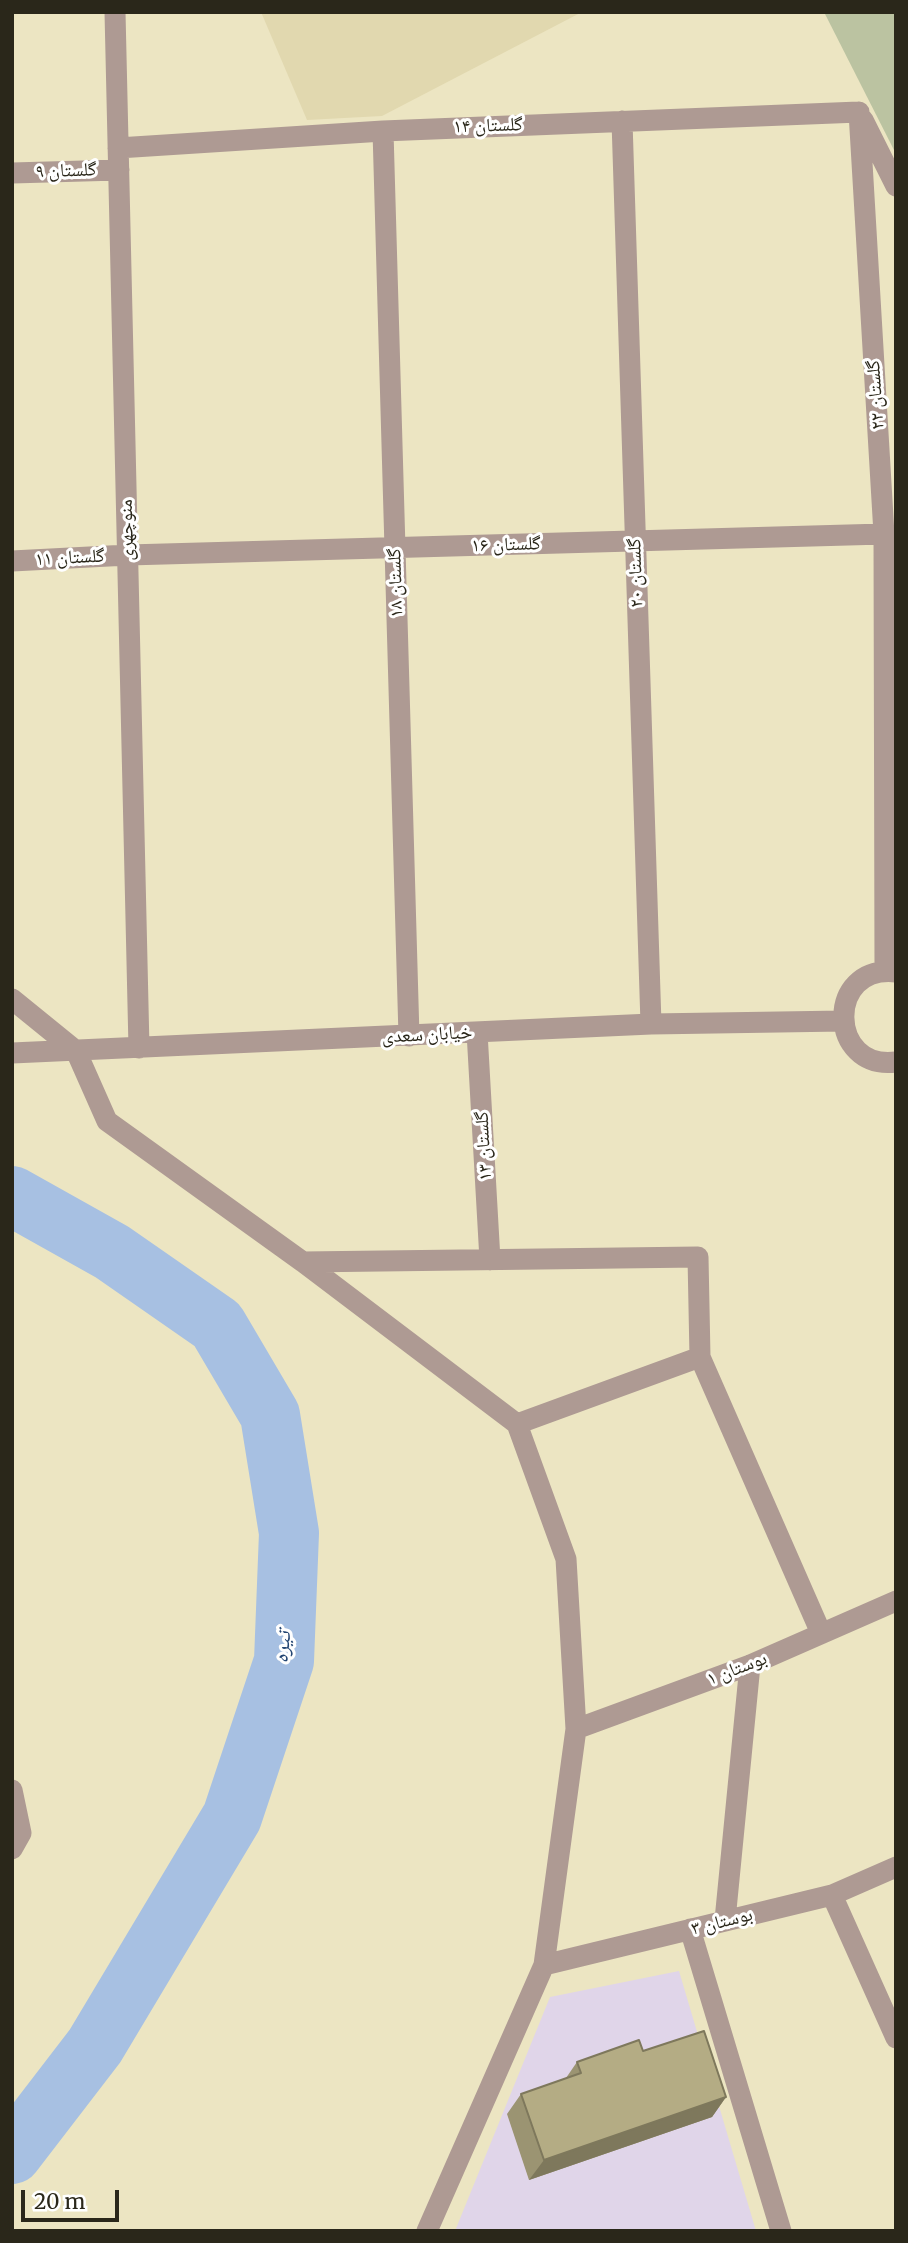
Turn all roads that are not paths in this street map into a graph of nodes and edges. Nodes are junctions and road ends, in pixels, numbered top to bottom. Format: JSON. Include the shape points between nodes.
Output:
{"nodes":[{"id":1,"x":115,"y":12,"type":"edge"},
{"id":2,"x":859,"y":112,"type":"junction"},
{"id":3,"x":622,"y":121,"type":"junction"},
{"id":4,"x":383,"y":131,"type":"junction"},
{"id":5,"x":118,"y":159,"type":"junction"},
{"id":6,"x":12,"y":173,"type":"edge"},
{"id":7,"x":896,"y":186,"type":"edge"},
{"id":8,"x":884,"y":534,"type":"junction"},
{"id":9,"x":635,"y":541,"type":"junction"},
{"id":10,"x":395,"y":548,"type":"junction"},
{"id":11,"x":128,"y":555,"type":"junction"},
{"id":12,"x":12,"y":561,"type":"edge"},
{"id":13,"x":890,"y":972,"type":"edge"},
{"id":14,"x":12,"y":999,"type":"edge"},
{"id":15,"x":843,"y":1021,"type":"junction"},
{"id":16,"x":651,"y":1024,"type":"junction"},
{"id":17,"x":477,"y":1032,"type":"junction"},
{"id":18,"x":409,"y":1036,"type":"junction"},
{"id":19,"x":139,"y":1048,"type":"junction"},
{"id":20,"x":76,"y":1051,"type":"junction"},
{"id":21,"x":12,"y":1053,"type":"edge"},
{"id":22,"x":896,"y":1062,"type":"edge"},
{"id":23,"x":490,"y":1259,"type":"junction"},
{"id":24,"x":303,"y":1262,"type":"junction"},
{"id":25,"x":700,"y":1357,"type":"junction"},
{"id":26,"x":517,"y":1424,"type":"junction"},
{"id":27,"x":896,"y":1601,"type":"edge"},
{"id":28,"x":821,"y":1633,"type":"junction"},
{"id":29,"x":750,"y":1665,"type":"junction"},
{"id":30,"x":576,"y":1729,"type":"junction"},
{"id":31,"x":12,"y":1790,"type":"edge"},
{"id":32,"x":12,"y":1849,"type":"edge"},
{"id":33,"x":896,"y":1867,"type":"edge"},
{"id":34,"x":832,"y":1895,"type":"junction"},
{"id":35,"x":725,"y":1920,"type":"junction"},
{"id":36,"x":690,"y":1929,"type":"junction"},
{"id":37,"x":544,"y":1965,"type":"junction"},
{"id":38,"x":896,"y":2038,"type":"edge"},
{"id":39,"x":427,"y":2231,"type":"edge"},
{"id":40,"x":781,"y":2231,"type":"edge"}],
"edges":[{"from":1,"to":5,"type":"street","name":"منوچهری"},
{"from":2,"to":3,"type":"street","name":"گلستان ۱۴"},
{"from":2,"to":7,"type":"street"},
{"from":2,"to":8,"type":"street","name":"گلستان ۲۲"},
{"from":3,"to":4,"type":"street","name":"گلستان ۱۴"},
{"from":3,"to":9,"type":"street","name":"گلستان ۲۰"},
{"from":4,"to":5,"type":"street","name":"گلستان ۱۴"},
{"from":4,"to":10,"type":"street","name":"گلستان ۱۸"},
{"from":5,"to":6,"type":"street","name":"گلستان ۹"},
{"from":5,"to":11,"type":"street","name":"منوچهری"},
{"from":8,"to":9,"type":"street","name":"گلستان ۱۶"},
{"from":8,"to":13,"type":"street","name":"گلستان ۲۲"},
{"from":9,"to":10,"type":"street","name":"گلستان ۱۶"},
{"from":9,"to":16,"type":"street","name":"گلستان ۲۰"},
{"from":10,"to":11,"type":"street","name":"گلستان ۱۶"},
{"from":10,"to":18,"type":"street","name":"گلستان ۱۸"},
{"from":11,"to":12,"type":"street","name":"گلستان ۱۱"},
{"from":11,"to":19,"type":"street","name":"منوچهری"},
{"from":13,"to":15,"type":"street","via":[[867,976],[853,987]]},
{"from":14,"to":20,"type":"street"},
{"from":15,"to":16,"type":"street","name":"خیابان سعدی"},
{"from":15,"to":22,"type":"street","via":[[847,1038],[859,1052],[874,1061]]},
{"from":16,"to":17,"type":"street","name":"خیابان سعدی"},
{"from":17,"to":18,"type":"street","name":"خیابان سعدی"},
{"from":17,"to":23,"type":"street","name":"گلستان ۱۳"},
{"from":18,"to":19,"type":"street","name":"خیابان سعدی"},
{"from":19,"to":20,"type":"street","name":"خیابان سعدی"},
{"from":20,"to":21,"type":"street","name":"خیابان سعدی"},
{"from":20,"to":24,"type":"street","via":[[107,1121]]},
{"from":23,"to":24,"type":"street"},
{"from":23,"to":25,"type":"street","via":[[698,1257]]},
{"from":24,"to":26,"type":"street"},
{"from":25,"to":26,"type":"street"},
{"from":25,"to":28,"type":"street"},
{"from":26,"to":30,"type":"street","via":[[566,1559]]},
{"from":27,"to":28,"type":"street","name":"بوستان ۱"},
{"from":28,"to":29,"type":"street","name":"بوستان ۱"},
{"from":29,"to":30,"type":"street","name":"بوستان ۱"},
{"from":29,"to":35,"type":"street"},
{"from":30,"to":37,"type":"street"},
{"from":31,"to":32,"type":"street","via":[[21,1833]]},
{"from":33,"to":34,"type":"street","name":"بوستان ۳"},
{"from":34,"to":35,"type":"street","name":"بوستان ۳"},
{"from":34,"to":38,"type":"street"},
{"from":35,"to":36,"type":"street","name":"بوستان ۳"},
{"from":36,"to":37,"type":"street","name":"بوستان ۳"},
{"from":36,"to":40,"type":"street"},
{"from":37,"to":39,"type":"street"}]}
